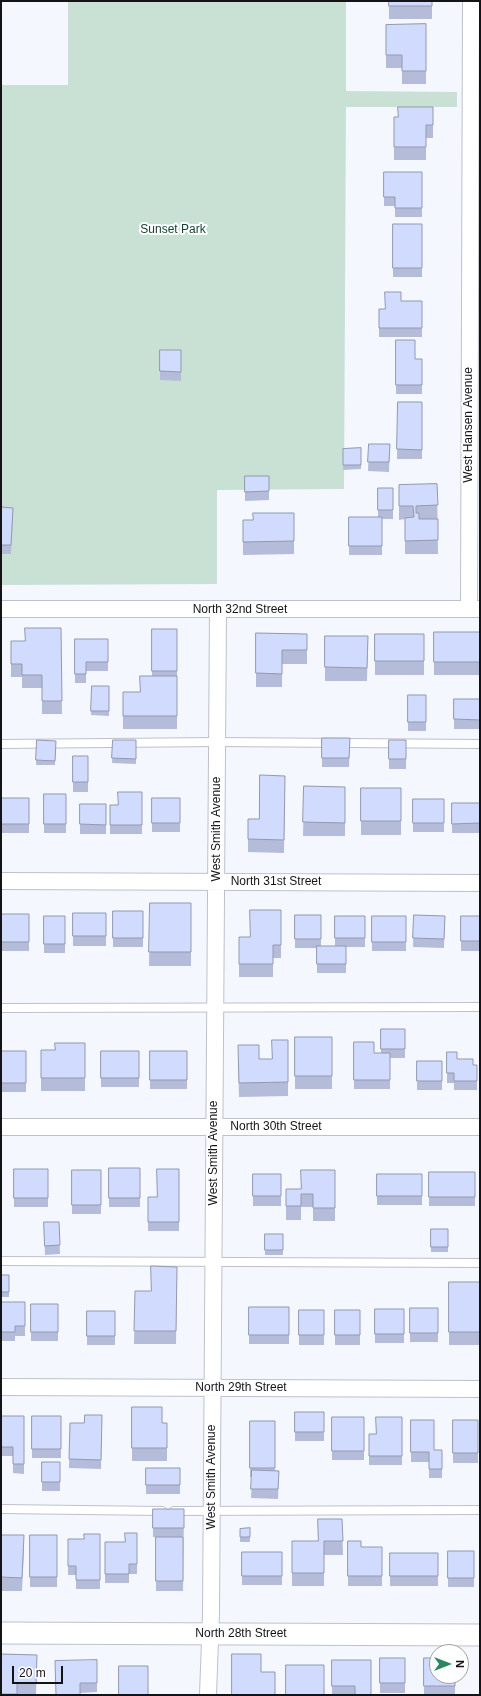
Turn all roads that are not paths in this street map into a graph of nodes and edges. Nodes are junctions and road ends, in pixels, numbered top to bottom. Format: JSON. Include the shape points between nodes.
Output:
{"nodes":[{"id":1,"x":471,"y":1,"type":"edge"},
{"id":2,"x":1,"y":609,"type":"edge"},
{"id":3,"x":474,"y":609,"type":"edge"},
{"id":4,"x":218,"y":610,"type":"junction"},
{"id":5,"x":217,"y":742,"type":"junction"},
{"id":6,"x":1,"y":744,"type":"edge"},
{"id":7,"x":480,"y":744,"type":"edge"},
{"id":8,"x":1,"y":881,"type":"edge"},
{"id":9,"x":216,"y":882,"type":"junction"},
{"id":10,"x":480,"y":883,"type":"edge"},
{"id":11,"x":480,"y":1007,"type":"edge"},
{"id":12,"x":1,"y":1008,"type":"edge"},
{"id":13,"x":215,"y":1008,"type":"junction"},
{"id":14,"x":480,"y":1126,"type":"edge"},
{"id":15,"x":1,"y":1127,"type":"edge"},
{"id":16,"x":214,"y":1127,"type":"junction"},
{"id":17,"x":1,"y":1261,"type":"edge"},
{"id":18,"x":213,"y":1262,"type":"junction"},
{"id":19,"x":480,"y":1263,"type":"edge"},
{"id":20,"x":1,"y":1387,"type":"edge"},
{"id":21,"x":212,"y":1388,"type":"junction"},
{"id":22,"x":480,"y":1389,"type":"edge"},
{"id":23,"x":1,"y":1509,"type":"edge"},
{"id":24,"x":480,"y":1510,"type":"edge"},
{"id":25,"x":212,"y":1511,"type":"junction"},
{"id":26,"x":1,"y":1633,"type":"edge"},
{"id":27,"x":210,"y":1634,"type":"junction"},
{"id":28,"x":480,"y":1636,"type":"edge"},
{"id":29,"x":208,"y":1695,"type":"edge"}],
"edges":[{"from":1,"to":3,"type":"street","name":"West Hansen Avenue"},
{"from":2,"to":4,"type":"street","name":"North 32nd Street"},
{"from":3,"to":4,"type":"street","name":"North 32nd Street"},
{"from":4,"to":5,"type":"street","name":"West Smith Avenue"},
{"from":5,"to":6,"type":"lane"},
{"from":5,"to":7,"type":"lane"},
{"from":5,"to":9,"type":"street","name":"West Smith Avenue"},
{"from":8,"to":9,"type":"street","name":"North 31st Street"},
{"from":9,"to":10,"type":"street","name":"North 31st Street"},
{"from":9,"to":13,"type":"street","name":"West Smith Avenue"},
{"from":11,"to":13,"type":"lane"},
{"from":12,"to":13,"type":"lane"},
{"from":13,"to":16,"type":"street","name":"West Smith Avenue"},
{"from":14,"to":16,"type":"street","name":"North 30th Street"},
{"from":15,"to":16,"type":"street","name":"North 30th Street"},
{"from":16,"to":18,"type":"street","name":"West Smith Avenue"},
{"from":17,"to":18,"type":"lane"},
{"from":18,"to":19,"type":"lane"},
{"from":18,"to":21,"type":"street","name":"West Smith Avenue"},
{"from":20,"to":21,"type":"street","name":"North 29th Street"},
{"from":21,"to":22,"type":"street","name":"North 29th Street"},
{"from":21,"to":25,"type":"street","name":"West Smith Avenue"},
{"from":23,"to":25,"type":"lane"},
{"from":24,"to":25,"type":"lane"},
{"from":25,"to":27,"type":"street","name":"West Smith Avenue"},
{"from":26,"to":27,"type":"street","name":"North 28th Street"},
{"from":27,"to":28,"type":"street","name":"North 28th Street"},
{"from":27,"to":29,"type":"street","name":"West Smith Avenue"}]}
